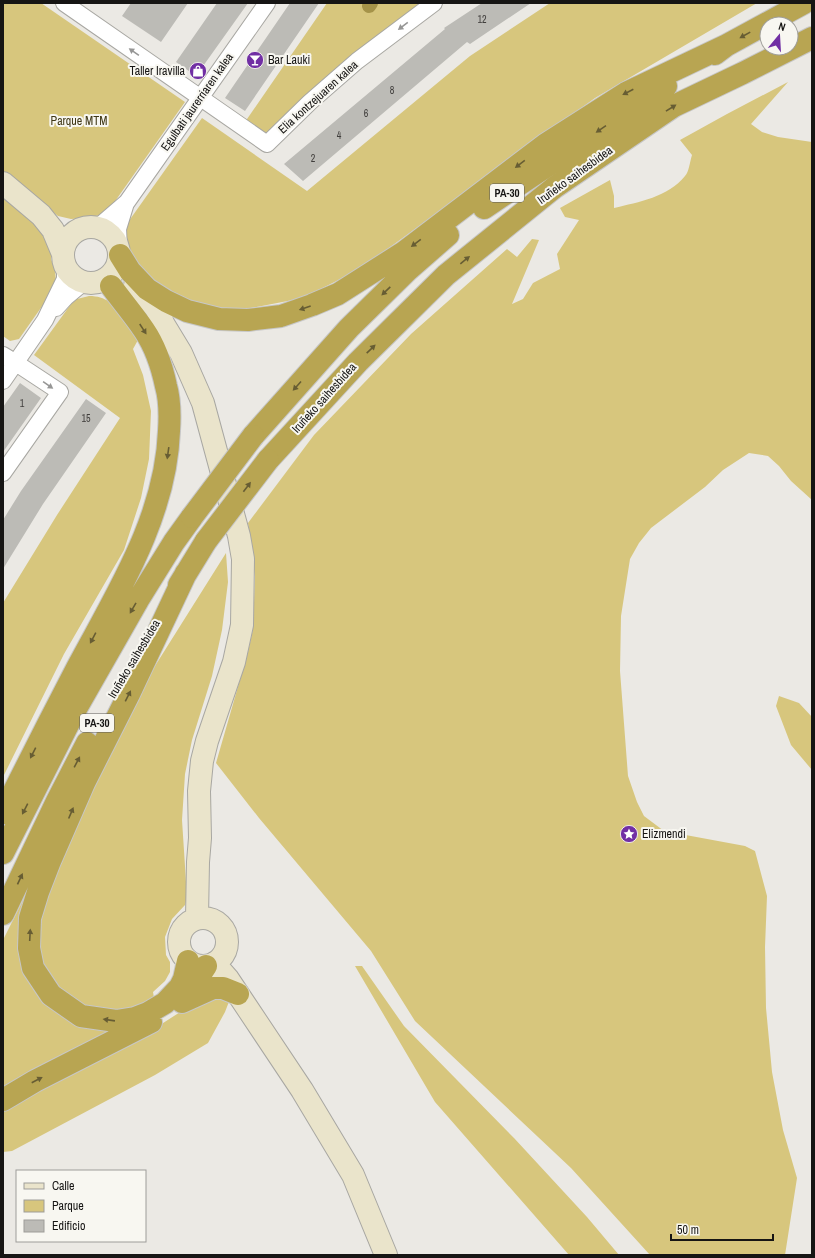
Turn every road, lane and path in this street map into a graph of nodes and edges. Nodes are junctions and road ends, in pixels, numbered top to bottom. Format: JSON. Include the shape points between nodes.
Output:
{"nodes":[{"id":1,"x":64,"y":3,"type":"edge"},
{"id":2,"x":267,"y":3,"type":"edge"},
{"id":3,"x":434,"y":3,"type":"edge"},
{"id":4,"x":804,"y":3,"type":"edge"},
{"id":5,"x":812,"y":38,"type":"edge"},
{"id":6,"x":727,"y":46,"type":"junction"},
{"id":7,"x":812,"y":46,"type":"edge"},
{"id":8,"x":743,"y":73,"type":"junction"},
{"id":9,"x":200,"y":99,"type":"junction"},
{"id":10,"x":3,"y":183,"type":"edge"},
{"id":11,"x":127,"y":202,"type":"junction"},
{"id":12,"x":41,"y":215,"type":"junction"},
{"id":13,"x":98,"y":228,"type":"junction"},
{"id":14,"x":75,"y":232,"type":"junction"},
{"id":15,"x":64,"y":260,"type":"junction"},
{"id":16,"x":109,"y":270,"type":"junction"},
{"id":17,"x":45,"y":320,"type":"junction"},
{"id":18,"x":10,"y":359,"type":"edge"},
{"id":19,"x":3,"y":381,"type":"edge"},
{"id":20,"x":3,"y":473,"type":"edge"},
{"id":21,"x":174,"y":542,"type":"junction"},
{"id":22,"x":186,"y":573,"type":"junction"},
{"id":23,"x":110,"y":607,"type":"junction"},
{"id":24,"x":3,"y":813,"type":"edge"},
{"id":25,"x":3,"y":853,"type":"edge"},
{"id":26,"x":3,"y":914,"type":"edge"},
{"id":27,"x":204,"y":918,"type":"junction"},
{"id":28,"x":208,"y":961,"type":"junction"},
{"id":29,"x":238,"y":994,"type":"junction"},
{"id":30,"x":182,"y":1002,"type":"junction"},
{"id":31,"x":264,"y":1032,"type":"junction"},
{"id":32,"x":3,"y":1100,"type":"edge"},
{"id":33,"x":386,"y":1255,"type":"edge"}],
"edges":[{"from":9,"to":1,"type":"street","name":"Elia kontzejuaren kalea","one_way":true},
{"from":2,"to":9,"type":"street","name":"Egulbati jaurerriaren kalea"},
{"from":3,"to":9,"type":"street","name":"Elia kontzejuaren kalea","one_way":true,"via":[[357,61],[267,144]]},
{"from":4,"to":6,"type":"highway","name":"Iruñeko saihesbidea","number":"PA-30","one_way":true},
{"from":5,"to":8,"type":"highway","name":"Iruñeko saihesbidea","number":"PA-30"},
{"from":6,"to":16,"type":"highway","one_way":true,"via":[[626,93],[546,144],[404,252],[338,294],[312,305],[281,316],[248,320],[219,319],[187,311],[166,301],[147,289],[130,271]]},
{"from":6,"to":21,"type":"highway","name":"Iruñeko saihesbidea","number":"PA-30","one_way":true,"bridge":true,"via":[[467,220],[408,270],[349,328],[253,436]]},
{"from":7,"to":8,"type":"highway"},
{"from":22,"to":8,"type":"highway","name":"Iruñeko saihesbidea","number":"PA-30","one_way":true,"bridge":true,"via":[[206,541],[268,460],[358,362],[452,270],[555,187],[674,106]]},
{"from":9,"to":11,"type":"street","name":"Egulbati jaurerriaren kalea"},
{"from":10,"to":12,"type":"street"},
{"from":11,"to":13,"type":"street","name":"Egulbati jaurerriaren kalea"},
{"from":11,"to":16,"type":"street","name":"Egulbati jaurerriaren kalea"},
{"from":12,"to":14,"type":"street"},
{"from":12,"to":15,"type":"street","via":[[53,230]]},
{"from":13,"to":14,"type":"street","via":[[86,227]]},
{"from":13,"to":16,"type":"street","via":[[114,239]]},
{"from":14,"to":15,"type":"street","via":[[66,241]]},
{"from":15,"to":16,"type":"street","via":[[73,277]]},
{"from":15,"to":17,"type":"street","via":[[65,280]]},
{"from":16,"to":17,"type":"street","via":[[66,297]]},
{"from":16,"to":23,"type":"highway","one_way":true,"via":[[158,358],[167,387],[170,413],[166,466],[151,520],[136,557]]},
{"from":16,"to":27,"type":"street","via":[[132,297],[164,324],[182,353],[203,403],[243,559],[242,624],[234,662],[202,761],[199,791],[200,838],[205,862]]},
{"from":17,"to":18,"type":"street"},
{"from":18,"to":19,"type":"street"},
{"from":18,"to":20,"type":"street","one_way":true,"via":[[60,392]]},
{"from":21,"to":23,"type":"highway"},
{"from":21,"to":25,"type":"highway","name":"Iruñeko saihesbidea","number":"PA-30","one_way":true,"via":[[77,707]]},
{"from":26,"to":22,"type":"highway","name":"Iruñeko saihesbidea","number":"PA-30","one_way":true,"via":[[57,801],[118,685]]},
{"from":28,"to":22,"type":"highway","one_way":true,"via":[[184,979],[165,1003],[135,1018],[116,1021],[81,1016],[51,995],[33,968],[29,948],[30,918],[50,861],[84,783]]},
{"from":23,"to":24,"type":"highway","one_way":true},
{"from":27,"to":28,"type":"street","via":[[220,924],[226,934],[227,943]]},
{"from":27,"to":28,"type":"street","via":[[190,920],[182,928],[178,939],[179,950],[184,958]]},
{"from":28,"to":29,"type":"street","via":[[228,979]]},
{"from":28,"to":30,"type":"highway"},
{"from":28,"to":31,"type":"street","via":[[244,989]]},
{"from":29,"to":30,"type":"highway","via":[[223,988],[213,988]]},
{"from":29,"to":31,"type":"street"},
{"from":32,"to":30,"type":"highway","one_way":true,"via":[[151,1022]]},
{"from":31,"to":33,"type":"street","via":[[353,1175]]}]}
